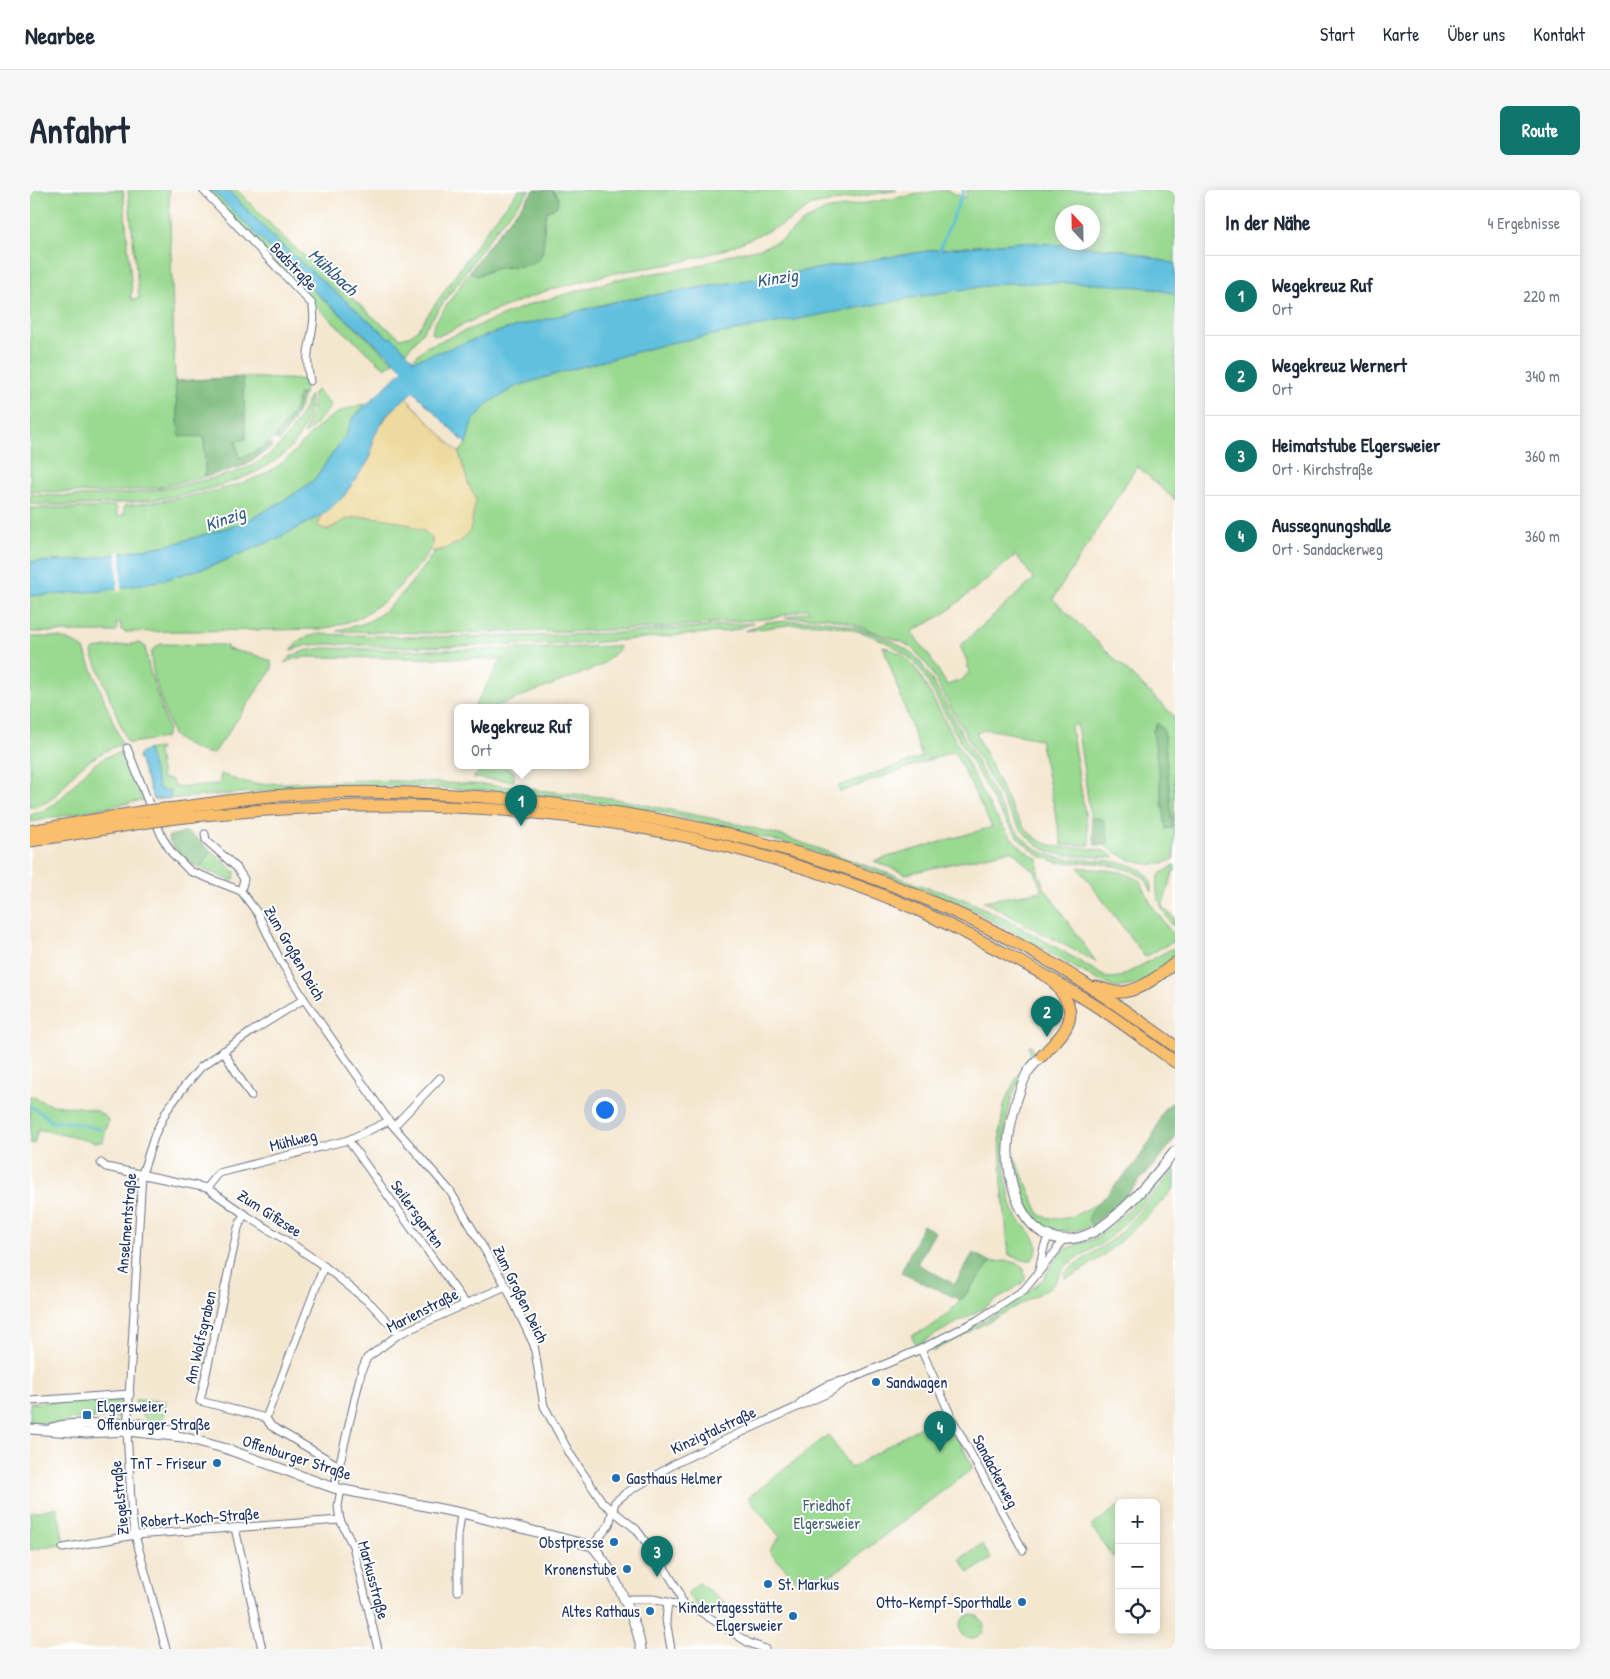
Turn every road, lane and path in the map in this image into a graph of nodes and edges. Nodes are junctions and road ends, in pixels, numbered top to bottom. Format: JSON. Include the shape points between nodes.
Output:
{"nodes":[{"id":1,"x":203,"y":190,"type":"edge"},
{"id":2,"x":310,"y":381,"type":"dead end"},
{"id":3,"x":126,"y":748,"type":"dead end"},
{"id":4,"x":167,"y":814,"type":"junction"},
{"id":5,"x":147,"y":817,"type":"junction"},
{"id":6,"x":30,"y":831,"type":"edge"},
{"id":7,"x":205,"y":834,"type":"dead end"},
{"id":8,"x":30,"y":841,"type":"edge"},
{"id":9,"x":241,"y":891,"type":"junction"},
{"id":10,"x":1175,"y":963,"type":"edge"},
{"id":11,"x":1049,"y":977,"type":"junction"},
{"id":12,"x":1086,"y":984,"type":"junction"},
{"id":13,"x":304,"y":999,"type":"junction"},
{"id":14,"x":1175,"y":1046,"type":"edge"},
{"id":15,"x":223,"y":1051,"type":"junction"},
{"id":16,"x":1042,"y":1056,"type":"joint"},
{"id":17,"x":1175,"y":1062,"type":"edge"},
{"id":18,"x":440,"y":1078,"type":"dead end"},
{"id":19,"x":251,"y":1096,"type":"dead end"},
{"id":20,"x":392,"y":1124,"type":"junction"},
{"id":21,"x":348,"y":1140,"type":"junction"},
{"id":22,"x":1175,"y":1151,"type":"edge"},
{"id":23,"x":101,"y":1164,"type":"dead end"},
{"id":24,"x":142,"y":1174,"type":"junction"},
{"id":25,"x":207,"y":1188,"type":"junction"},
{"id":26,"x":244,"y":1214,"type":"junction"},
{"id":27,"x":1048,"y":1237,"type":"junction"},
{"id":28,"x":1062,"y":1240,"type":"junction"},
{"id":29,"x":324,"y":1266,"type":"junction"},
{"id":30,"x":1038,"y":1273,"type":"junction"},
{"id":31,"x":506,"y":1286,"type":"junction"},
{"id":32,"x":465,"y":1303,"type":"junction"},
{"id":33,"x":399,"y":1334,"type":"junction"},
{"id":34,"x":922,"y":1348,"type":"junction"},
{"id":35,"x":130,"y":1394,"type":"junction"},
{"id":36,"x":30,"y":1401,"type":"edge"},
{"id":37,"x":266,"y":1418,"type":"junction"},
{"id":38,"x":127,"y":1427,"type":"junction"},
{"id":39,"x":30,"y":1429,"type":"edge"},
{"id":40,"x":339,"y":1466,"type":"junction"},
{"id":41,"x":337,"y":1488,"type":"junction"},
{"id":42,"x":612,"y":1511,"type":"junction"},
{"id":43,"x":461,"y":1514,"type":"junction"},
{"id":44,"x":340,"y":1520,"type":"junction"},
{"id":45,"x":235,"y":1528,"type":"junction"},
{"id":46,"x":135,"y":1535,"type":"junction"},
{"id":47,"x":592,"y":1546,"type":"junction"},
{"id":48,"x":63,"y":1548,"type":"dead end"},
{"id":49,"x":1023,"y":1550,"type":"dead end"},
{"id":50,"x":458,"y":1591,"type":"dead end"},
{"id":51,"x":624,"y":1601,"type":"junction"},
{"id":52,"x":668,"y":1602,"type":"junction"},
{"id":53,"x":683,"y":1605,"type":"junction"},
{"id":54,"x":166,"y":1649,"type":"edge"},
{"id":55,"x":262,"y":1649,"type":"edge"},
{"id":56,"x":378,"y":1649,"type":"edge"},
{"id":57,"x":641,"y":1649,"type":"edge"},
{"id":58,"x":671,"y":1649,"type":"edge"},
{"id":59,"x":765,"y":1649,"type":"edge"}],
"edges":[{"from":1,"to":2,"type":"street","name":"Badstraße","via":[[312,304],[315,313],[308,353]]},
{"from":3,"to":9,"type":"street","via":[[162,837],[172,853],[190,871]]},
{"from":4,"to":5,"type":"highway","bridge":true},
{"from":4,"to":11,"type":"highway","via":[[388,805],[519,811],[644,828],[709,841],[872,891],[973,937]]},
{"from":4,"to":12,"type":"highway","via":[[272,796],[410,792],[564,805],[657,819],[791,850],[880,881],[946,908]]},
{"from":5,"to":6,"type":"highway"},
{"from":5,"to":8,"type":"highway"},
{"from":7,"to":9,"type":"street","name":"Zum Großen Deich","via":[[206,840],[236,867],[244,879]]},
{"from":9,"to":13,"type":"street","name":"Zum Großen Deich","via":[[258,914],[280,960]]},
{"from":10,"to":12,"type":"highway","via":[[1132,990],[1115,992]]},
{"from":11,"to":16,"type":"highway","via":[[1064,994],[1070,1020],[1064,1032]]},
{"from":11,"to":17,"type":"highway","via":[[1112,1016]]},
{"from":12,"to":14,"type":"highway"},
{"from":13,"to":15,"type":"street","name":"Anselmentstraße"},
{"from":13,"to":20,"type":"street","name":"Zum Großen Deich"},
{"from":15,"to":19,"type":"street"},
{"from":15,"to":24,"type":"street","name":"Anselmentstraße","via":[[201,1067],[167,1110]]},
{"from":16,"to":27,"type":"street","via":[[1028,1071],[1013,1114],[1009,1137],[1012,1183],[1017,1202],[1025,1218]]},
{"from":18,"to":20,"type":"street"},
{"from":20,"to":21,"type":"street","name":"Mühlweg"},
{"from":20,"to":31,"type":"street","name":"Zum Großen Deich","via":[[450,1191]]},
{"from":21,"to":25,"type":"street","name":"Mühlweg","via":[[219,1173]]},
{"from":21,"to":32,"type":"street","name":"Seilersgarten"},
{"from":22,"to":28,"type":"street","via":[[1109,1221],[1092,1233]]},
{"from":23,"to":24,"type":"street","name":"Zum Gifizsee","via":[[106,1168]]},
{"from":24,"to":25,"type":"street","name":"Zum Gifizsee"},
{"from":24,"to":35,"type":"street","name":"Anselmentstraße"},
{"from":25,"to":26,"type":"street","name":"Zum Gifizsee"},
{"from":26,"to":29,"type":"street","name":"Zum Gifizsee"},
{"from":26,"to":37,"type":"street","name":"Am Wolfsgraben","via":[[238,1228],[200,1401]]},
{"from":27,"to":28,"type":"street"},
{"from":27,"to":30,"type":"street","name":"Kinzigtalstraße"},
{"from":28,"to":30,"type":"street","name":"Kinzigtalstraße"},
{"from":29,"to":33,"type":"street","name":"Zum Gifizsee","via":[[371,1304]]},
{"from":29,"to":37,"type":"street"},
{"from":30,"to":34,"type":"street","name":"Kinzigtalstraße","via":[[1024,1290],[978,1320]]},
{"from":31,"to":32,"type":"street","name":"Marienstraße"},
{"from":31,"to":42,"type":"street","name":"Zum Großen Deich","via":[[534,1345],[544,1406],[570,1454]]},
{"from":32,"to":33,"type":"street","name":"Marienstraße"},
{"from":33,"to":40,"type":"street","name":"Marienstraße","via":[[367,1358],[362,1369]]},
{"from":34,"to":42,"type":"street","name":"Kinzigtalstraße","via":[[848,1380],[825,1386],[792,1410],[705,1449],[640,1484],[619,1498]]},
{"from":34,"to":49,"type":"street","name":"Sandackerweg","via":[[953,1421]]},
{"from":35,"to":36,"type":"street"},
{"from":35,"to":38,"type":"street","name":"Anselmentstraße"},
{"from":37,"to":40,"type":"street","name":"Am Wolfsgraben","via":[[271,1426]]},
{"from":38,"to":39,"type":"street","name":"Offenburger Straße","via":[[65,1424],[47,1430]]},
{"from":38,"to":41,"type":"street","name":"Offenburger Straße","via":[[155,1426]]},
{"from":38,"to":46,"type":"street","name":"Ziegelstraße"},
{"from":40,"to":41,"type":"street","name":"Marienstraße"},
{"from":41,"to":43,"type":"street","name":"Offenburger Straße"},
{"from":41,"to":44,"type":"street","name":"Markusstraße"},
{"from":42,"to":47,"type":"street","name":"Kinzigtalstraße","via":[[609,1525]]},
{"from":42,"to":53,"type":"street","name":"Zum Großen Deich","via":[[636,1529],[678,1590]]},
{"from":43,"to":47,"type":"street","name":"Offenburger Straße"},
{"from":43,"to":50,"type":"street"},
{"from":44,"to":45,"type":"street","name":"Robert-Koch-Straße"},
{"from":44,"to":56,"type":"street","name":"Markusstraße","via":[[353,1546]]},
{"from":45,"to":46,"type":"street","name":"Robert-Koch-Straße"},
{"from":45,"to":55,"type":"street"},
{"from":46,"to":48,"type":"street","name":"Robert-Koch-Straße"},
{"from":46,"to":54,"type":"street","name":"Ziegelstraße"},
{"from":47,"to":51,"type":"street","via":[[608,1567]]},
{"from":51,"to":52,"type":"street","via":[[640,1598]]},
{"from":51,"to":57,"type":"street"},
{"from":52,"to":53,"type":"street"},
{"from":52,"to":58,"type":"street","via":[[666,1620]]},
{"from":53,"to":59,"type":"street"}]}
